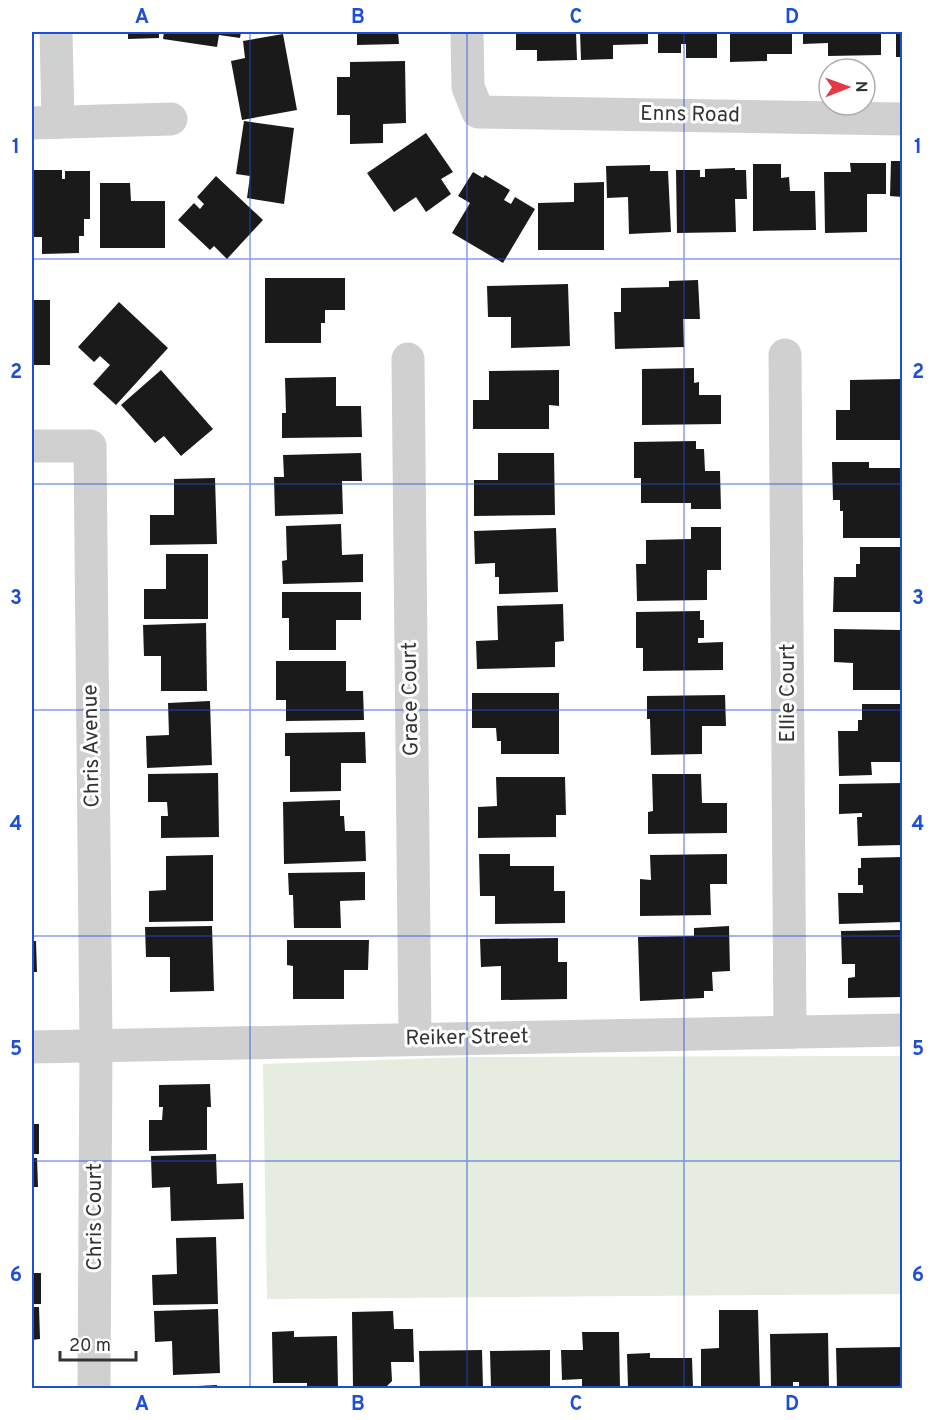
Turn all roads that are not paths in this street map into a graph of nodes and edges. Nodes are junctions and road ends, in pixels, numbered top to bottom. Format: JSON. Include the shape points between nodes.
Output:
{"nodes":[{"id":1,"x":56,"y":32,"type":"edge"},
{"id":2,"x":467,"y":32,"type":"edge"},
{"id":3,"x":171,"y":119,"type":"dead end"},
{"id":4,"x":903,"y":119,"type":"edge"},
{"id":5,"x":45,"y":123,"type":"edge"},
{"id":6,"x":785,"y":355,"type":"dead end"},
{"id":7,"x":408,"y":359,"type":"dead end"},
{"id":8,"x":32,"y":446,"type":"edge"},
{"id":9,"x":903,"y":1030,"type":"edge"},
{"id":10,"x":790,"y":1032,"type":"junction"},
{"id":11,"x":415,"y":1039,"type":"junction"},
{"id":12,"x":96,"y":1045,"type":"junction"},
{"id":13,"x":32,"y":1047,"type":"edge"},
{"id":14,"x":94,"y":1389,"type":"edge"}],
"edges":[{"from":1,"to":5,"type":"street"},
{"from":2,"to":4,"type":"street","name":"Enns Road","via":[[468,87],[478,112]]},
{"from":3,"to":5,"type":"street"},
{"from":6,"to":10,"type":"street","name":"Ellie Court"},
{"from":7,"to":11,"type":"street","name":"Grace Court"},
{"from":8,"to":12,"type":"street","name":"Chris Avenue","via":[[90,446]]},
{"from":9,"to":10,"type":"street","name":"Reiker Street"},
{"from":10,"to":11,"type":"street","name":"Reiker Street"},
{"from":11,"to":12,"type":"street","name":"Reiker Street"},
{"from":12,"to":13,"type":"street","name":"Reiker Street"},
{"from":12,"to":14,"type":"street","name":"Chris Court"}]}
